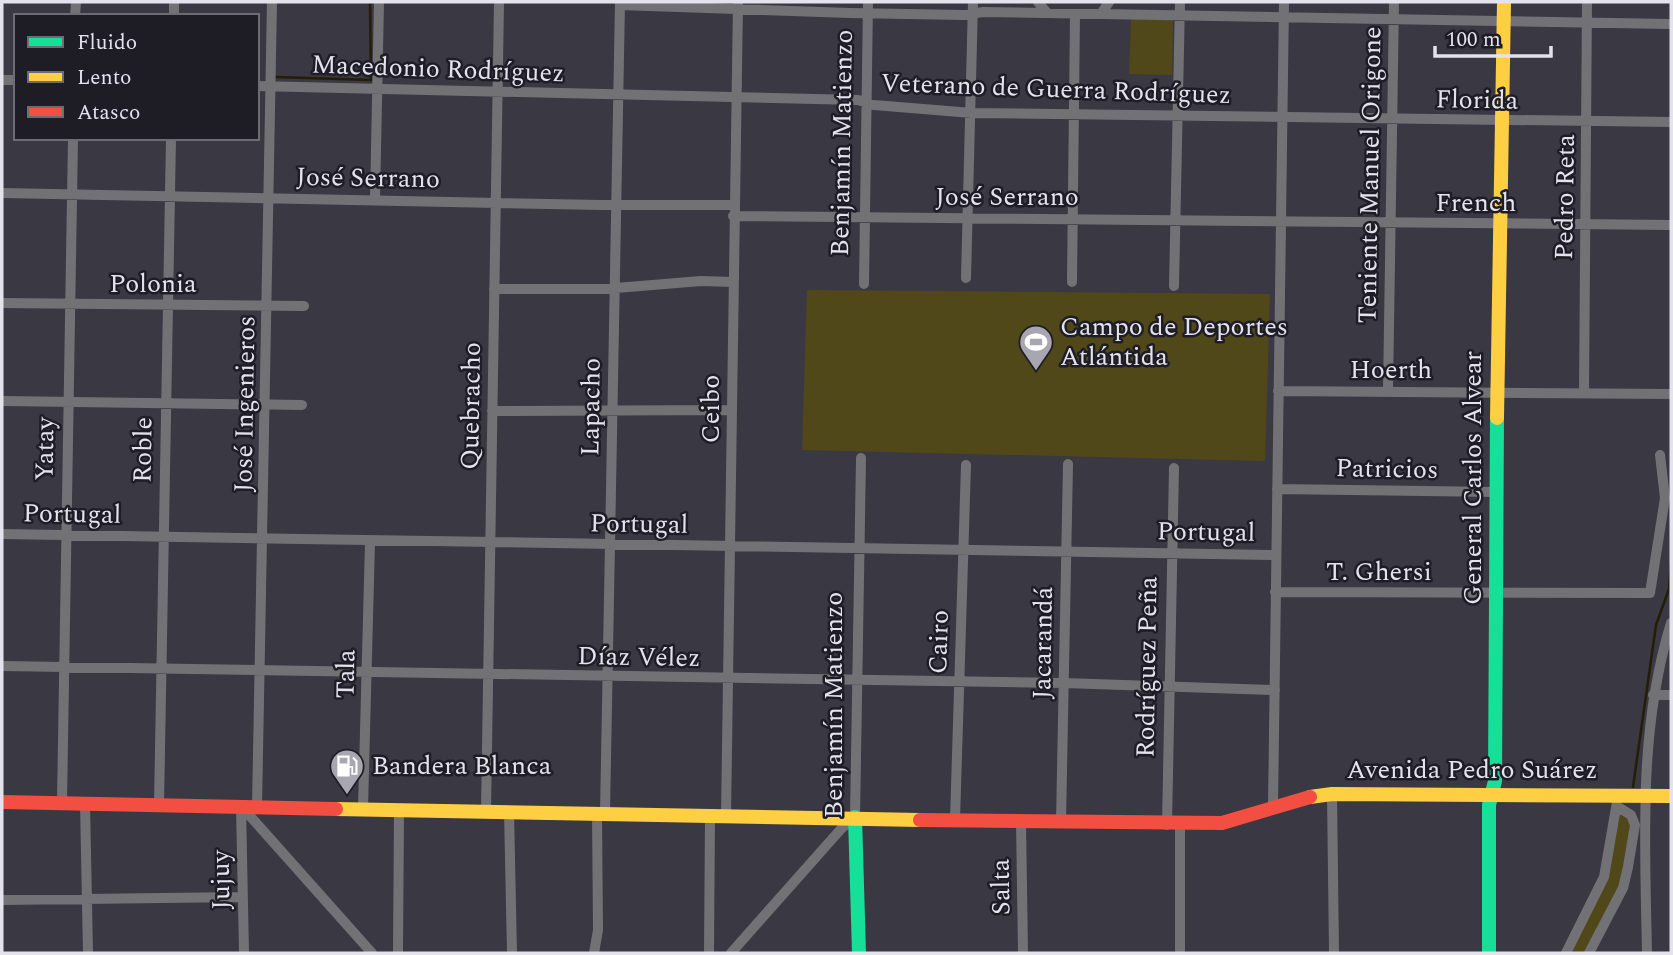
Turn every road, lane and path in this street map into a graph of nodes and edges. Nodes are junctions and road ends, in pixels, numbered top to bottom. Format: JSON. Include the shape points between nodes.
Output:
{"nodes":[{"id":1,"x":272,"y":2,"type":"edge"},
{"id":2,"x":379,"y":2,"type":"edge"},
{"id":3,"x":499,"y":2,"type":"edge"},
{"id":4,"x":973,"y":2,"type":"edge"},
{"id":5,"x":1038,"y":2,"type":"edge"},
{"id":6,"x":1109,"y":2,"type":"edge"},
{"id":7,"x":1180,"y":2,"type":"edge"},
{"id":8,"x":1284,"y":2,"type":"edge"},
{"id":9,"x":1394,"y":2,"type":"edge"},
{"id":10,"x":1504,"y":2,"type":"edge"},
{"id":11,"x":1587,"y":2,"type":"edge"},
{"id":12,"x":620,"y":3,"type":"edge"},
{"id":13,"x":737,"y":6,"type":"edge"},
{"id":14,"x":868,"y":7,"type":"edge"},
{"id":15,"x":973,"y":13,"type":"junction"},
{"id":16,"x":1047,"y":13,"type":"junction"},
{"id":17,"x":1075,"y":13,"type":"junction"},
{"id":18,"x":1101,"y":15,"type":"junction"},
{"id":19,"x":1179,"y":17,"type":"junction"},
{"id":20,"x":1283,"y":19,"type":"junction"},
{"id":21,"x":1394,"y":20,"type":"junction"},
{"id":22,"x":1504,"y":22,"type":"junction"},
{"id":23,"x":1586,"y":22,"type":"junction"},
{"id":24,"x":1671,"y":24,"type":"edge"},
{"id":25,"x":259,"y":86,"type":"edge"},
{"id":26,"x":270,"y":86,"type":"junction"},
{"id":27,"x":376,"y":87,"type":"junction"},
{"id":28,"x":497,"y":92,"type":"junction"},
{"id":29,"x":618,"y":94,"type":"junction"},
{"id":30,"x":735,"y":95,"type":"junction"},
{"id":31,"x":867,"y":103,"type":"junction"},
{"id":32,"x":972,"y":113,"type":"junction"},
{"id":33,"x":1074,"y":114,"type":"junction"},
{"id":34,"x":1177,"y":116,"type":"junction"},
{"id":35,"x":1283,"y":118,"type":"junction"},
{"id":36,"x":1392,"y":120,"type":"junction"},
{"id":37,"x":1503,"y":121,"type":"junction"},
{"id":38,"x":1587,"y":121,"type":"junction"},
{"id":39,"x":1671,"y":122,"type":"edge"},
{"id":40,"x":73,"y":140,"type":"edge"},
{"id":41,"x":171,"y":140,"type":"edge"},
{"id":42,"x":2,"y":193,"type":"edge"},
{"id":43,"x":71,"y":196,"type":"junction"},
{"id":44,"x":170,"y":197,"type":"junction"},
{"id":45,"x":269,"y":197,"type":"junction"},
{"id":46,"x":375,"y":199,"type":"junction"},
{"id":47,"x":496,"y":201,"type":"junction"},
{"id":48,"x":615,"y":204,"type":"junction"},
{"id":49,"x":734,"y":210,"type":"junction"},
{"id":50,"x":866,"y":216,"type":"junction"},
{"id":51,"x":1073,"y":218,"type":"junction"},
{"id":52,"x":969,"y":219,"type":"junction"},
{"id":53,"x":1175,"y":219,"type":"junction"},
{"id":54,"x":1281,"y":222,"type":"junction"},
{"id":55,"x":1390,"y":223,"type":"junction"},
{"id":56,"x":1499,"y":225,"type":"junction"},
{"id":57,"x":1585,"y":225,"type":"junction"},
{"id":58,"x":1671,"y":225,"type":"edge"},
{"id":59,"x":967,"y":278,"type":"dead end"},
{"id":60,"x":733,"y":282,"type":"junction"},
{"id":61,"x":1072,"y":282,"type":"dead end"},
{"id":62,"x":864,"y":284,"type":"dead end"},
{"id":63,"x":1174,"y":286,"type":"dead end"},
{"id":64,"x":614,"y":288,"type":"junction"},
{"id":65,"x":494,"y":289,"type":"junction"},
{"id":66,"x":2,"y":303,"type":"edge"},
{"id":67,"x":168,"y":304,"type":"junction"},
{"id":68,"x":70,"y":306,"type":"junction"},
{"id":69,"x":304,"y":306,"type":"dead end"},
{"id":70,"x":268,"y":307,"type":"junction"},
{"id":71,"x":1497,"y":390,"type":"junction"},
{"id":72,"x":1278,"y":391,"type":"junction"},
{"id":73,"x":1388,"y":391,"type":"junction"},
{"id":74,"x":1584,"y":393,"type":"junction"},
{"id":75,"x":1671,"y":394,"type":"edge"},
{"id":76,"x":2,"y":401,"type":"edge"},
{"id":77,"x":67,"y":403,"type":"junction"},
{"id":78,"x":265,"y":404,"type":"junction"},
{"id":79,"x":165,"y":405,"type":"junction"},
{"id":80,"x":302,"y":405,"type":"dead end"},
{"id":81,"x":732,"y":410,"type":"junction"},
{"id":82,"x":492,"y":411,"type":"junction"},
{"id":83,"x":612,"y":411,"type":"junction"},
{"id":84,"x":1660,"y":455,"type":"dead end"},
{"id":85,"x":862,"y":458,"type":"dead end"},
{"id":86,"x":1068,"y":464,"type":"dead end"},
{"id":87,"x":966,"y":465,"type":"dead end"},
{"id":88,"x":1174,"y":468,"type":"dead end"},
{"id":89,"x":1277,"y":489,"type":"junction"},
{"id":90,"x":1497,"y":492,"type":"junction"},
{"id":91,"x":2,"y":534,"type":"edge"},
{"id":92,"x":65,"y":536,"type":"junction"},
{"id":93,"x":163,"y":537,"type":"junction"},
{"id":94,"x":263,"y":540,"type":"junction"},
{"id":95,"x":370,"y":542,"type":"junction"},
{"id":96,"x":489,"y":544,"type":"junction"},
{"id":97,"x":610,"y":544,"type":"junction"},
{"id":98,"x":731,"y":547,"type":"junction"},
{"id":99,"x":860,"y":548,"type":"junction"},
{"id":100,"x":963,"y":549,"type":"junction"},
{"id":101,"x":1066,"y":551,"type":"junction"},
{"id":102,"x":1170,"y":552,"type":"junction"},
{"id":103,"x":1276,"y":555,"type":"junction"},
{"id":104,"x":1275,"y":592,"type":"junction"},
{"id":105,"x":1497,"y":593,"type":"junction"},
{"id":106,"x":1671,"y":623,"type":"edge"},
{"id":107,"x":2,"y":666,"type":"edge"},
{"id":108,"x":64,"y":667,"type":"junction"},
{"id":109,"x":162,"y":670,"type":"junction"},
{"id":110,"x":260,"y":672,"type":"junction"},
{"id":111,"x":367,"y":674,"type":"junction"},
{"id":112,"x":487,"y":676,"type":"junction"},
{"id":113,"x":606,"y":677,"type":"junction"},
{"id":114,"x":729,"y":679,"type":"junction"},
{"id":115,"x":858,"y":681,"type":"junction"},
{"id":116,"x":959,"y":682,"type":"junction"},
{"id":117,"x":1063,"y":683,"type":"junction"},
{"id":118,"x":1168,"y":688,"type":"junction"},
{"id":119,"x":1275,"y":690,"type":"junction"},
{"id":120,"x":1653,"y":695,"type":"junction"},
{"id":121,"x":1671,"y":695,"type":"edge"},
{"id":122,"x":1492,"y":793,"type":"junction"},
{"id":123,"x":1332,"y":794,"type":"junction"},
{"id":124,"x":1644,"y":796,"type":"junction"},
{"id":125,"x":1671,"y":796,"type":"edge"},
{"id":126,"x":1618,"y":801,"type":"junction"},
{"id":127,"x":2,"y":802,"type":"edge"},
{"id":128,"x":62,"y":803,"type":"junction"},
{"id":129,"x":85,"y":803,"type":"junction"},
{"id":130,"x":159,"y":805,"type":"junction"},
{"id":131,"x":241,"y":806,"type":"junction"},
{"id":132,"x":1273,"y":806,"type":"junction"},
{"id":133,"x":257,"y":807,"type":"junction"},
{"id":134,"x":363,"y":808,"type":"junction"},
{"id":135,"x":399,"y":810,"type":"junction"},
{"id":136,"x":486,"y":811,"type":"junction"},
{"id":137,"x":509,"y":811,"type":"junction"},
{"id":138,"x":601,"y":813,"type":"junction"},
{"id":139,"x":710,"y":815,"type":"junction"},
{"id":140,"x":726,"y":816,"type":"junction"},
{"id":141,"x":855,"y":817,"type":"junction"},
{"id":142,"x":955,"y":820,"type":"junction"},
{"id":143,"x":1021,"y":821,"type":"junction"},
{"id":144,"x":1061,"y":822,"type":"junction"},
{"id":145,"x":1173,"y":825,"type":"junction"},
{"id":146,"x":87,"y":897,"type":"junction"},
{"id":147,"x":243,"y":898,"type":"junction"},
{"id":148,"x":2,"y":900,"type":"edge"},
{"id":149,"x":88,"y":953,"type":"edge"},
{"id":150,"x":244,"y":953,"type":"edge"},
{"id":151,"x":372,"y":953,"type":"edge"},
{"id":152,"x":398,"y":953,"type":"edge"},
{"id":153,"x":512,"y":953,"type":"edge"},
{"id":154,"x":594,"y":953,"type":"edge"},
{"id":155,"x":709,"y":953,"type":"edge"},
{"id":156,"x":731,"y":953,"type":"edge"},
{"id":157,"x":859,"y":953,"type":"edge"},
{"id":158,"x":1023,"y":953,"type":"edge"},
{"id":159,"x":1180,"y":953,"type":"edge"},
{"id":160,"x":1334,"y":953,"type":"edge"},
{"id":161,"x":1489,"y":953,"type":"edge"},
{"id":162,"x":1566,"y":953,"type":"edge"},
{"id":163,"x":1589,"y":953,"type":"edge"},
{"id":164,"x":1647,"y":953,"type":"edge"}],
"edges":[{"from":1,"to":26,"type":"street","name":"José Ingenieros"},
{"from":2,"to":27,"type":"street"},
{"from":3,"to":28,"type":"street","name":"Quebracho"},
{"from":4,"to":15,"type":"street"},
{"from":5,"to":16,"type":"street"},
{"from":6,"to":18,"type":"street"},
{"from":7,"to":19,"type":"street"},
{"from":8,"to":20,"type":"street"},
{"from":9,"to":21,"type":"street","name":"Teniente Manuel Origone"},
{"from":10,"to":22,"type":"main road","name":"General Carlos Alvear"},
{"from":11,"to":23,"type":"street","name":"Pedro Reta"},
{"from":12,"to":13,"type":"street"},
{"from":12,"to":29,"type":"street","name":"Lapacho"},
{"from":13,"to":14,"type":"street"},
{"from":13,"to":30,"type":"street","name":"Ceibo"},
{"from":14,"to":15,"type":"street"},
{"from":14,"to":31,"type":"street","name":"Benjamín Matienzo"},
{"from":15,"to":16,"type":"street"},
{"from":15,"to":32,"type":"street"},
{"from":16,"to":17,"type":"street"},
{"from":17,"to":18,"type":"street"},
{"from":17,"to":33,"type":"street"},
{"from":18,"to":19,"type":"street"},
{"from":19,"to":20,"type":"street"},
{"from":19,"to":34,"type":"street"},
{"from":20,"to":21,"type":"street"},
{"from":20,"to":35,"type":"street"},
{"from":21,"to":22,"type":"street"},
{"from":21,"to":36,"type":"street","name":"Teniente Manuel Origone"},
{"from":22,"to":23,"type":"street"},
{"from":22,"to":37,"type":"main road","name":"General Carlos Alvear"},
{"from":23,"to":24,"type":"street"},
{"from":23,"to":38,"type":"street","name":"Pedro Reta"},
{"from":25,"to":26,"type":"street","name":"Macedonio Rodríguez"},
{"from":26,"to":27,"type":"street","name":"Macedonio Rodríguez"},
{"from":26,"to":45,"type":"street","name":"José Ingenieros"},
{"from":27,"to":28,"type":"street","name":"Macedonio Rodríguez"},
{"from":27,"to":46,"type":"street"},
{"from":28,"to":29,"type":"street","name":"Macedonio Rodríguez"},
{"from":28,"to":47,"type":"street","name":"Quebracho"},
{"from":29,"to":30,"type":"street","name":"Veterano de Guerra Rodríguez"},
{"from":29,"to":48,"type":"street","name":"Lapacho"},
{"from":30,"to":31,"type":"street","name":"Veterano de Guerra Rodríguez"},
{"from":30,"to":49,"type":"street","name":"Ceibo"},
{"from":31,"to":32,"type":"street","name":"Veterano de Guerra Rodríguez"},
{"from":31,"to":50,"type":"street","name":"Benjamín Matienzo"},
{"from":32,"to":33,"type":"street","name":"Veterano de Guerra Rodríguez"},
{"from":32,"to":52,"type":"street"},
{"from":33,"to":34,"type":"street","name":"Veterano de Guerra Rodríguez"},
{"from":33,"to":51,"type":"street"},
{"from":34,"to":35,"type":"street","name":"Veterano de Guerra Rodríguez"},
{"from":34,"to":53,"type":"street"},
{"from":35,"to":36,"type":"street","name":"Florida"},
{"from":35,"to":54,"type":"street"},
{"from":36,"to":37,"type":"street","name":"Florida"},
{"from":36,"to":55,"type":"street","name":"Teniente Manuel Origone"},
{"from":37,"to":38,"type":"street","name":"Florida"},
{"from":37,"to":56,"type":"main road","name":"General Carlos Alvear"},
{"from":38,"to":39,"type":"street","name":"Florida"},
{"from":38,"to":57,"type":"street","name":"Pedro Reta"},
{"from":40,"to":43,"type":"street","name":"Yatay"},
{"from":41,"to":44,"type":"street","name":"Roble"},
{"from":42,"to":43,"type":"street","name":"José Serrano"},
{"from":43,"to":44,"type":"street","name":"José Serrano"},
{"from":43,"to":68,"type":"street","name":"Yatay"},
{"from":44,"to":45,"type":"street","name":"José Serrano"},
{"from":44,"to":67,"type":"street","name":"Roble"},
{"from":45,"to":46,"type":"street","name":"José Serrano"},
{"from":45,"to":70,"type":"street","name":"José Ingenieros"},
{"from":46,"to":47,"type":"street","name":"José Serrano"},
{"from":47,"to":48,"type":"street","name":"José Serrano"},
{"from":47,"to":65,"type":"street","name":"Quebracho"},
{"from":48,"to":49,"type":"street","name":"José Serrano"},
{"from":48,"to":64,"type":"street","name":"Lapacho"},
{"from":49,"to":50,"type":"street","name":"José Serrano"},
{"from":49,"to":60,"type":"street","name":"Ceibo"},
{"from":50,"to":52,"type":"street","name":"José Serrano"},
{"from":50,"to":62,"type":"street","name":"Benjamín Matienzo"},
{"from":51,"to":52,"type":"street","name":"José Serrano"},
{"from":51,"to":53,"type":"street","name":"José Serrano"},
{"from":51,"to":61,"type":"street"},
{"from":52,"to":59,"type":"street"},
{"from":53,"to":54,"type":"street","name":"José Serrano"},
{"from":53,"to":63,"type":"street"},
{"from":54,"to":55,"type":"street","name":"French"},
{"from":54,"to":72,"type":"street"},
{"from":55,"to":56,"type":"street","name":"French"},
{"from":55,"to":73,"type":"street","name":"Teniente Manuel Origone"},
{"from":56,"to":57,"type":"street","name":"French"},
{"from":56,"to":71,"type":"main road","name":"General Carlos Alvear"},
{"from":57,"to":58,"type":"street","name":"French"},
{"from":57,"to":74,"type":"street","name":"Pedro Reta"},
{"from":60,"to":64,"type":"street"},
{"from":60,"to":81,"type":"street","name":"Ceibo"},
{"from":64,"to":65,"type":"street"},
{"from":64,"to":83,"type":"street","name":"Lapacho"},
{"from":65,"to":82,"type":"street","name":"Quebracho"},
{"from":66,"to":68,"type":"street","name":"Polonia"},
{"from":67,"to":68,"type":"street","name":"Polonia"},
{"from":67,"to":70,"type":"street","name":"Polonia"},
{"from":67,"to":79,"type":"street","name":"Roble"},
{"from":68,"to":77,"type":"street","name":"Yatay"},
{"from":69,"to":70,"type":"street","name":"Polonia"},
{"from":70,"to":78,"type":"street","name":"José Ingenieros"},
{"from":71,"to":73,"type":"street","name":"Hoerth"},
{"from":71,"to":74,"type":"street","name":"Hoerth"},
{"from":71,"to":90,"type":"main road","name":"General Carlos Alvear"},
{"from":72,"to":73,"type":"street","name":"Hoerth"},
{"from":72,"to":89,"type":"street"},
{"from":74,"to":75,"type":"street","name":"Hoerth"},
{"from":76,"to":77,"type":"street"},
{"from":77,"to":79,"type":"street"},
{"from":77,"to":92,"type":"street","name":"Yatay"},
{"from":78,"to":79,"type":"street"},
{"from":78,"to":80,"type":"street"},
{"from":78,"to":94,"type":"street","name":"José Ingenieros"},
{"from":79,"to":93,"type":"street","name":"Roble"},
{"from":81,"to":83,"type":"street"},
{"from":81,"to":98,"type":"street","name":"Ceibo"},
{"from":82,"to":83,"type":"street"},
{"from":82,"to":96,"type":"street","name":"Quebracho"},
{"from":83,"to":97,"type":"street","name":"Lapacho"},
{"from":84,"to":105,"type":"street","name":"T. Ghersi","via":[[1665,498],[1650,593]]},
{"from":85,"to":99,"type":"street","name":"Benjamín Matienzo"},
{"from":86,"to":101,"type":"street","name":"Jacarandá"},
{"from":87,"to":100,"type":"street","name":"Cairo"},
{"from":88,"to":102,"type":"street","name":"Rodríguez Peña"},
{"from":89,"to":90,"type":"street","name":"Patricios"},
{"from":89,"to":103,"type":"street"},
{"from":90,"to":105,"type":"main road","name":"General Carlos Alvear"},
{"from":91,"to":92,"type":"street","name":"Portugal"},
{"from":92,"to":93,"type":"street","name":"Portugal"},
{"from":92,"to":108,"type":"street","name":"Yatay"},
{"from":93,"to":94,"type":"street","name":"Portugal"},
{"from":93,"to":109,"type":"street","name":"Roble"},
{"from":94,"to":95,"type":"street","name":"Portugal"},
{"from":94,"to":110,"type":"street","name":"José Ingenieros"},
{"from":95,"to":96,"type":"street","name":"Portugal"},
{"from":95,"to":111,"type":"street","name":"Tala"},
{"from":96,"to":97,"type":"street","name":"Portugal"},
{"from":96,"to":112,"type":"street","name":"Quebracho"},
{"from":97,"to":98,"type":"street","name":"Portugal"},
{"from":97,"to":113,"type":"street","name":"Lapacho"},
{"from":98,"to":99,"type":"street","name":"Portugal"},
{"from":98,"to":114,"type":"street","name":"Ceibo"},
{"from":99,"to":100,"type":"street","name":"Portugal"},
{"from":99,"to":115,"type":"street","name":"Benjamín Matienzo"},
{"from":100,"to":101,"type":"street","name":"Portugal"},
{"from":100,"to":116,"type":"street","name":"Cairo"},
{"from":101,"to":102,"type":"street","name":"Portugal"},
{"from":101,"to":117,"type":"street","name":"Jacarandá"},
{"from":102,"to":103,"type":"street","name":"Portugal"},
{"from":102,"to":118,"type":"street","name":"Rodríguez Peña"},
{"from":103,"to":104,"type":"street"},
{"from":104,"to":105,"type":"street","name":"T. Ghersi"},
{"from":104,"to":119,"type":"street"},
{"from":105,"to":122,"type":"main road","name":"General Carlos Alvear"},
{"from":106,"to":120,"type":"street"},
{"from":107,"to":108,"type":"street","name":"Díaz Vélez"},
{"from":108,"to":109,"type":"street","name":"Díaz Vélez"},
{"from":108,"to":128,"type":"street","name":"Yatay"},
{"from":109,"to":110,"type":"street","name":"Díaz Vélez"},
{"from":109,"to":130,"type":"street","name":"Roble"},
{"from":110,"to":111,"type":"street","name":"Díaz Vélez"},
{"from":110,"to":133,"type":"street","name":"José Ingenieros"},
{"from":111,"to":112,"type":"street","name":"Díaz Vélez"},
{"from":111,"to":134,"type":"street","name":"Tala"},
{"from":112,"to":113,"type":"street","name":"Díaz Vélez"},
{"from":112,"to":136,"type":"street","name":"Quebracho"},
{"from":113,"to":114,"type":"street","name":"Díaz Vélez"},
{"from":113,"to":138,"type":"street","name":"Lapacho"},
{"from":114,"to":115,"type":"street","name":"Díaz Vélez"},
{"from":114,"to":140,"type":"street","name":"Ceibo"},
{"from":115,"to":116,"type":"street","name":"Díaz Vélez"},
{"from":115,"to":141,"type":"street","name":"Benjamín Matienzo"},
{"from":116,"to":117,"type":"street","name":"Díaz Vélez"},
{"from":116,"to":142,"type":"street","name":"Cairo"},
{"from":117,"to":118,"type":"street","name":"Díaz Vélez"},
{"from":117,"to":144,"type":"street","name":"Jacarandá"},
{"from":118,"to":119,"type":"street","name":"Díaz Vélez"},
{"from":118,"to":145,"type":"street","name":"Rodríguez Peña"},
{"from":119,"to":132,"type":"street"},
{"from":120,"to":121,"type":"street"},
{"from":120,"to":124,"type":"street"},
{"from":122,"to":123,"type":"main road","name":"Avenida Pedro Suárez"},
{"from":122,"to":126,"type":"main road","name":"Avenida Pedro Suárez"},
{"from":122,"to":161,"type":"main road","name":"General Carlos Alvear"},
{"from":123,"to":132,"type":"main road","name":"Avenida Pedro Suárez"},
{"from":123,"to":160,"type":"street"},
{"from":124,"to":125,"type":"main road","name":"Avenida Pedro Suárez"},
{"from":124,"to":126,"type":"main road","name":"Avenida Pedro Suárez"},
{"from":124,"to":164,"type":"street"},
{"from":126,"to":162,"type":"street","via":[[1604,877]]},
{"from":126,"to":163,"type":"street","via":[[1635,825],[1628,867],[1623,888]]},
{"from":127,"to":128,"type":"main road","name":"Avenida Pedro Suárez"},
{"from":128,"to":129,"type":"main road","name":"Avenida Pedro Suárez"},
{"from":129,"to":130,"type":"main road","name":"Avenida Pedro Suárez"},
{"from":129,"to":146,"type":"street"},
{"from":130,"to":131,"type":"main road","name":"Avenida Pedro Suárez"},
{"from":131,"to":133,"type":"main road","name":"Avenida Pedro Suárez"},
{"from":131,"to":147,"type":"street","name":"Jujuy"},
{"from":131,"to":151,"type":"street"},
{"from":132,"to":145,"type":"main road","name":"Avenida Pedro Suárez","via":[[1222,822]]},
{"from":133,"to":134,"type":"main road","name":"Avenida Pedro Suárez"},
{"from":134,"to":135,"type":"main road","name":"Avenida Pedro Suárez"},
{"from":135,"to":136,"type":"main road","name":"Avenida Pedro Suárez"},
{"from":135,"to":152,"type":"street"},
{"from":136,"to":137,"type":"main road","name":"Avenida Pedro Suárez"},
{"from":137,"to":138,"type":"main road","name":"Avenida Pedro Suárez"},
{"from":137,"to":153,"type":"street"},
{"from":138,"to":139,"type":"main road","name":"Avenida Pedro Suárez"},
{"from":138,"to":154,"type":"street","name":"Lapacho"},
{"from":139,"to":140,"type":"main road","name":"Avenida Pedro Suárez"},
{"from":139,"to":155,"type":"street"},
{"from":140,"to":141,"type":"main road","name":"Avenida Pedro Suárez"},
{"from":141,"to":142,"type":"main road","name":"Avenida Pedro Suárez"},
{"from":141,"to":156,"type":"street"},
{"from":141,"to":157,"type":"main road","name":"Benjamín Matienzo"},
{"from":142,"to":143,"type":"main road","name":"Avenida Pedro Suárez"},
{"from":143,"to":144,"type":"main road","name":"Avenida Pedro Suárez"},
{"from":143,"to":158,"type":"street","name":"Salta"},
{"from":144,"to":145,"type":"main road","name":"Avenida Pedro Suárez"},
{"from":145,"to":159,"type":"street","name":"Rodríguez Peña"},
{"from":146,"to":147,"type":"street"},
{"from":146,"to":148,"type":"street"},
{"from":146,"to":149,"type":"street"},
{"from":147,"to":150,"type":"street","name":"Jujuy"}]}
